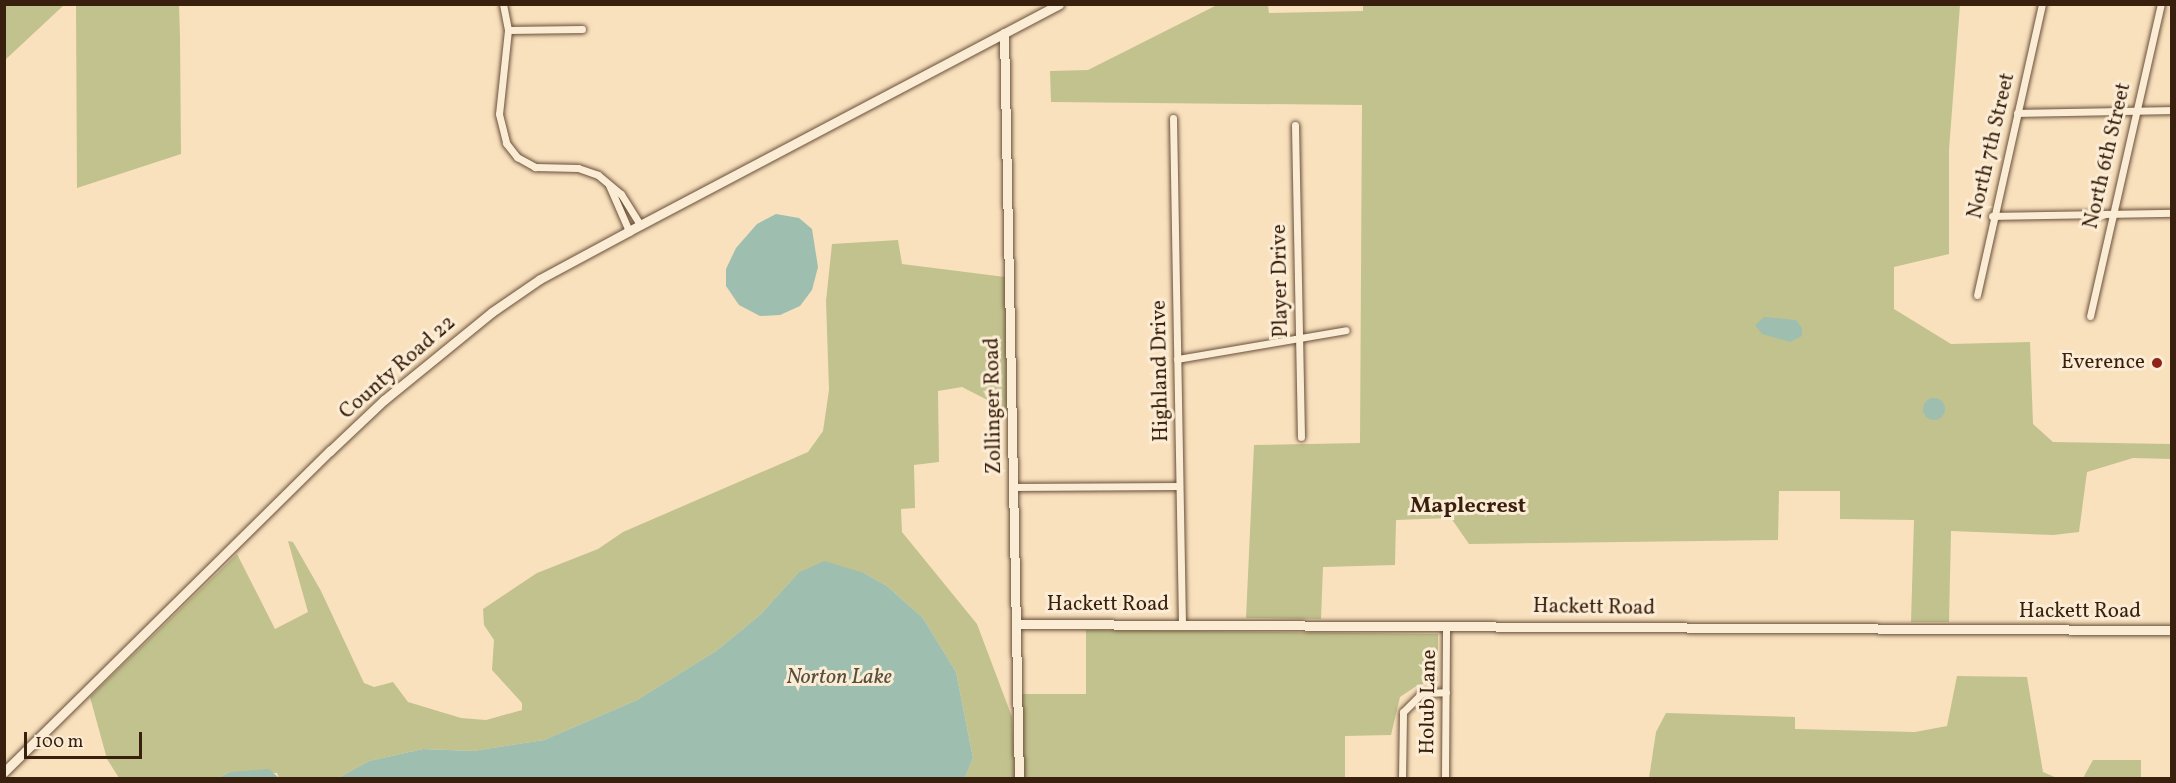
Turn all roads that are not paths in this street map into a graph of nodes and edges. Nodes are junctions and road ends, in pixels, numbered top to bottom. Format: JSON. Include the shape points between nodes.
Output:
{"nodes":[{"id":1,"x":503,"y":4,"type":"edge"},
{"id":2,"x":1059,"y":4,"type":"edge"},
{"id":3,"x":2042,"y":4,"type":"edge"},
{"id":4,"x":2161,"y":4,"type":"edge"},
{"id":5,"x":582,"y":29,"type":"dead end"},
{"id":6,"x":508,"y":30,"type":"junction"},
{"id":7,"x":1004,"y":33,"type":"junction"},
{"id":8,"x":2172,"y":110,"type":"edge"},
{"id":9,"x":2136,"y":111,"type":"junction"},
{"id":10,"x":2017,"y":113,"type":"junction"},
{"id":11,"x":1173,"y":118,"type":"dead end"},
{"id":12,"x":1295,"y":125,"type":"dead end"},
{"id":13,"x":609,"y":185,"type":"junction"},
{"id":14,"x":2172,"y":213,"type":"edge"},
{"id":15,"x":2110,"y":214,"type":"junction"},
{"id":16,"x":1992,"y":216,"type":"junction"},
{"id":17,"x":640,"y":225,"type":"junction"},
{"id":18,"x":629,"y":231,"type":"junction"},
{"id":19,"x":1977,"y":295,"type":"dead end"},
{"id":20,"x":2090,"y":316,"type":"dead end"},
{"id":21,"x":1347,"y":330,"type":"dead end"},
{"id":22,"x":1299,"y":340,"type":"junction"},
{"id":23,"x":1177,"y":359,"type":"junction"},
{"id":24,"x":1301,"y":436,"type":"dead end"},
{"id":25,"x":1179,"y":486,"type":"junction"},
{"id":26,"x":1014,"y":487,"type":"junction"},
{"id":27,"x":1182,"y":623,"type":"junction"},
{"id":28,"x":1016,"y":624,"type":"junction"},
{"id":29,"x":1446,"y":625,"type":"junction"},
{"id":30,"x":2172,"y":630,"type":"edge"},
{"id":31,"x":1446,"y":692,"type":"junction"},
{"id":32,"x":4,"y":772,"type":"edge"},
{"id":33,"x":1019,"y":778,"type":"edge"},
{"id":34,"x":1402,"y":778,"type":"edge"},
{"id":35,"x":1444,"y":778,"type":"edge"}],
"edges":[{"from":1,"to":6,"type":"street"},
{"from":2,"to":7,"type":"street","name":"County Road 22"},
{"from":3,"to":10,"type":"street","name":"North 7th Street"},
{"from":4,"to":9,"type":"street","name":"North 6th Street"},
{"from":5,"to":6,"type":"street"},
{"from":6,"to":13,"type":"street","via":[[499,114],[506,143],[517,157],[536,167],[588,171]]},
{"from":7,"to":17,"type":"street","name":"County Road 22"},
{"from":7,"to":26,"type":"street","name":"Zollinger Road"},
{"from":8,"to":9,"type":"street"},
{"from":9,"to":10,"type":"street"},
{"from":9,"to":15,"type":"street","name":"North 6th Street"},
{"from":10,"to":16,"type":"street","name":"North 7th Street"},
{"from":11,"to":23,"type":"street","name":"Highland Drive"},
{"from":12,"to":22,"type":"street","name":"Player Drive"},
{"from":13,"to":17,"type":"street","via":[[621,194]]},
{"from":13,"to":18,"type":"street"},
{"from":14,"to":15,"type":"street"},
{"from":15,"to":16,"type":"street"},
{"from":15,"to":20,"type":"street","name":"North 6th Street"},
{"from":16,"to":19,"type":"street","name":"North 7th Street"},
{"from":17,"to":18,"type":"street","name":"County Road 22"},
{"from":18,"to":32,"type":"street","name":"County Road 22","via":[[516,295],[384,400]]},
{"from":21,"to":22,"type":"street"},
{"from":22,"to":23,"type":"street"},
{"from":22,"to":24,"type":"street","name":"Player Drive"},
{"from":23,"to":25,"type":"street","name":"Highland Drive"},
{"from":25,"to":26,"type":"street"},
{"from":25,"to":27,"type":"street","name":"Highland Drive"},
{"from":26,"to":28,"type":"street","name":"Zollinger Road"},
{"from":27,"to":28,"type":"street","name":"Hackett Road"},
{"from":27,"to":29,"type":"street","name":"Hackett Road"},
{"from":28,"to":33,"type":"street","name":"Zollinger Road"},
{"from":29,"to":30,"type":"street","name":"Hackett Road"},
{"from":29,"to":31,"type":"street","name":"Holub Lane"},
{"from":31,"to":34,"type":"street","via":[[1422,693],[1402,712]]},
{"from":31,"to":35,"type":"street","name":"Holub Lane"}]}
